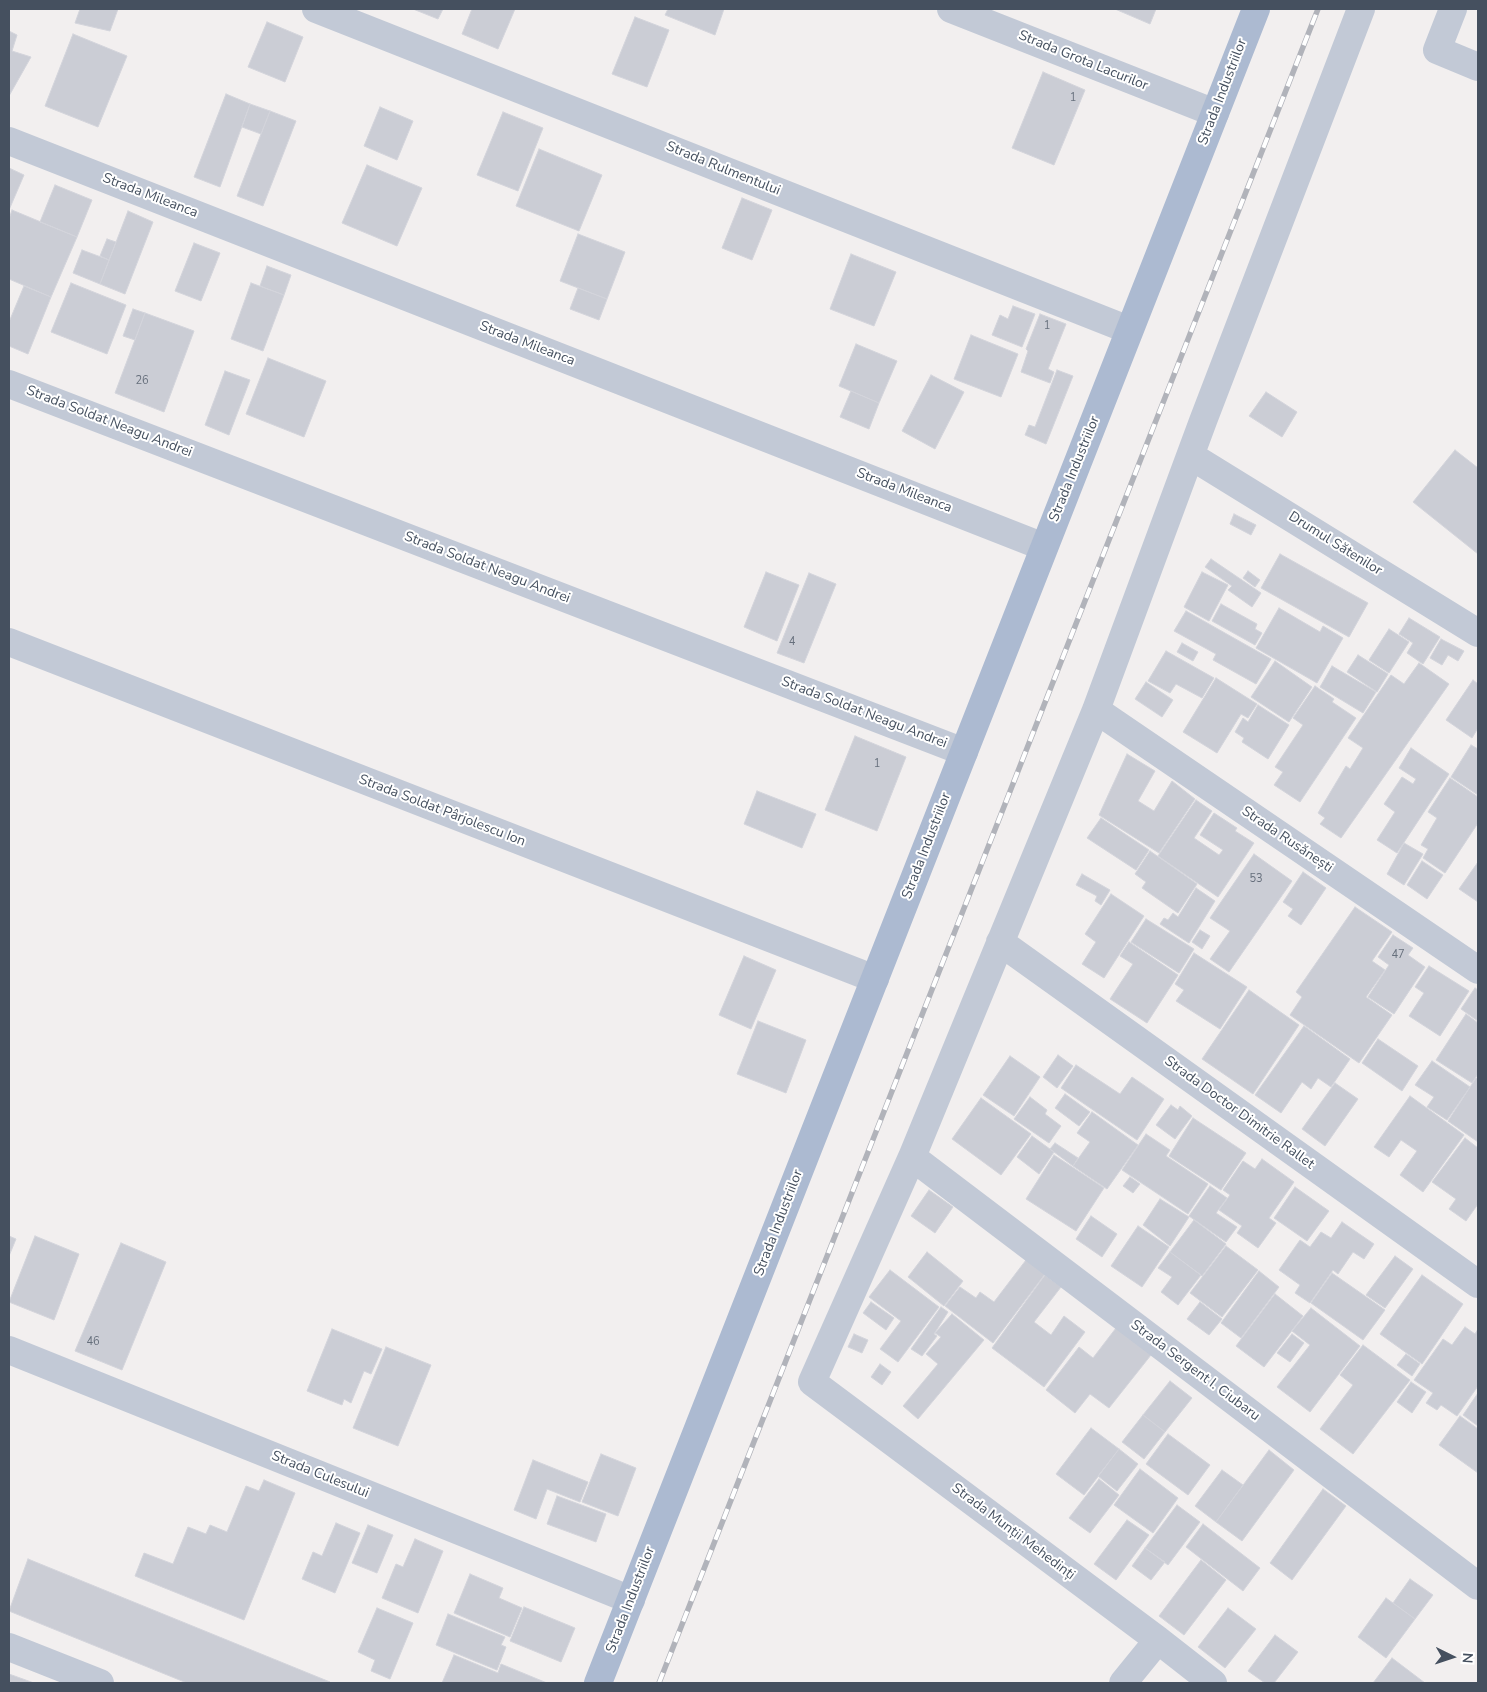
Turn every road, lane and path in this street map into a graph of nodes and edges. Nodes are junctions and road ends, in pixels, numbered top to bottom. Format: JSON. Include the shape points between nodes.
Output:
{"nodes":[{"id":1,"x":316,"y":9,"type":"edge"},
{"id":2,"x":952,"y":9,"type":"edge"},
{"id":3,"x":1256,"y":9,"type":"edge"},
{"id":4,"x":1361,"y":9,"type":"edge"},
{"id":5,"x":1453,"y":9,"type":"edge"},
{"id":6,"x":1478,"y":67,"type":"edge"},
{"id":7,"x":1215,"y":113,"type":"junction"},
{"id":8,"x":9,"y":140,"type":"edge"},
{"id":9,"x":1129,"y":330,"type":"junction"},
{"id":10,"x":9,"y":384,"type":"edge"},
{"id":11,"x":1191,"y":456,"type":"junction"},
{"id":12,"x":1044,"y":547,"type":"junction"},
{"id":13,"x":1478,"y":633,"type":"edge"},
{"id":14,"x":9,"y":642,"type":"edge"},
{"id":15,"x":1096,"y":710,"type":"junction"},
{"id":16,"x":964,"y":752,"type":"junction"},
{"id":17,"x":1000,"y":942,"type":"junction"},
{"id":18,"x":1478,"y":970,"type":"edge"},
{"id":19,"x":875,"y":979,"type":"junction"},
{"id":20,"x":912,"y":1157,"type":"junction"},
{"id":21,"x":1478,"y":1284,"type":"edge"},
{"id":22,"x":9,"y":1350,"type":"edge"},
{"id":23,"x":1478,"y":1586,"type":"edge"},
{"id":24,"x":631,"y":1600,"type":"junction"},
{"id":25,"x":1158,"y":1640,"type":"junction"},
{"id":26,"x":9,"y":1647,"type":"edge"},
{"id":27,"x":100,"y":1683,"type":"edge"},
{"id":28,"x":598,"y":1683,"type":"edge"},
{"id":29,"x":1123,"y":1683,"type":"edge"},
{"id":30,"x":1213,"y":1683,"type":"edge"}],
"edges":[{"from":1,"to":9,"type":"street","name":"Strada Rulmentului"},
{"from":2,"to":7,"type":"street","name":"Strada Grota Lacurilor"},
{"from":3,"to":7,"type":"main road","name":"Strada Industriilor"},
{"from":4,"to":11,"type":"street"},
{"from":5,"to":6,"type":"street","via":[[1437,50]]},
{"from":7,"to":9,"type":"main road","name":"Strada Industriilor"},
{"from":8,"to":12,"type":"street","name":"Strada Mileanca"},
{"from":9,"to":12,"type":"main road","name":"Strada Industriilor"},
{"from":10,"to":16,"type":"street","name":"Strada Soldat Neagu Andrei"},
{"from":11,"to":13,"type":"street","name":"Drumul Sătenilor"},
{"from":11,"to":15,"type":"street"},
{"from":12,"to":16,"type":"main road","name":"Strada Industriilor"},
{"from":14,"to":19,"type":"street","name":"Strada Soldat Pârjolescu Ion"},
{"from":15,"to":17,"type":"street"},
{"from":15,"to":18,"type":"street","name":"Strada Rusănești"},
{"from":16,"to":19,"type":"main road","name":"Strada Industriilor"},
{"from":17,"to":20,"type":"street"},
{"from":17,"to":21,"type":"street","name":"Strada Doctor Dimitrie Rallet"},
{"from":19,"to":24,"type":"main road","name":"Strada Industriilor"},
{"from":20,"to":23,"type":"street","name":"Strada Sergent I. Ciubaru"},
{"from":20,"to":25,"type":"street","name":"Strada Munții Mehedinți","via":[[812,1382]]},
{"from":22,"to":24,"type":"street","name":"Strada Culesului"},
{"from":24,"to":28,"type":"main road","name":"Strada Industriilor"},
{"from":25,"to":29,"type":"street"},
{"from":25,"to":30,"type":"street","name":"Strada Munții Mehedinți"},
{"from":26,"to":27,"type":"street"}]}
